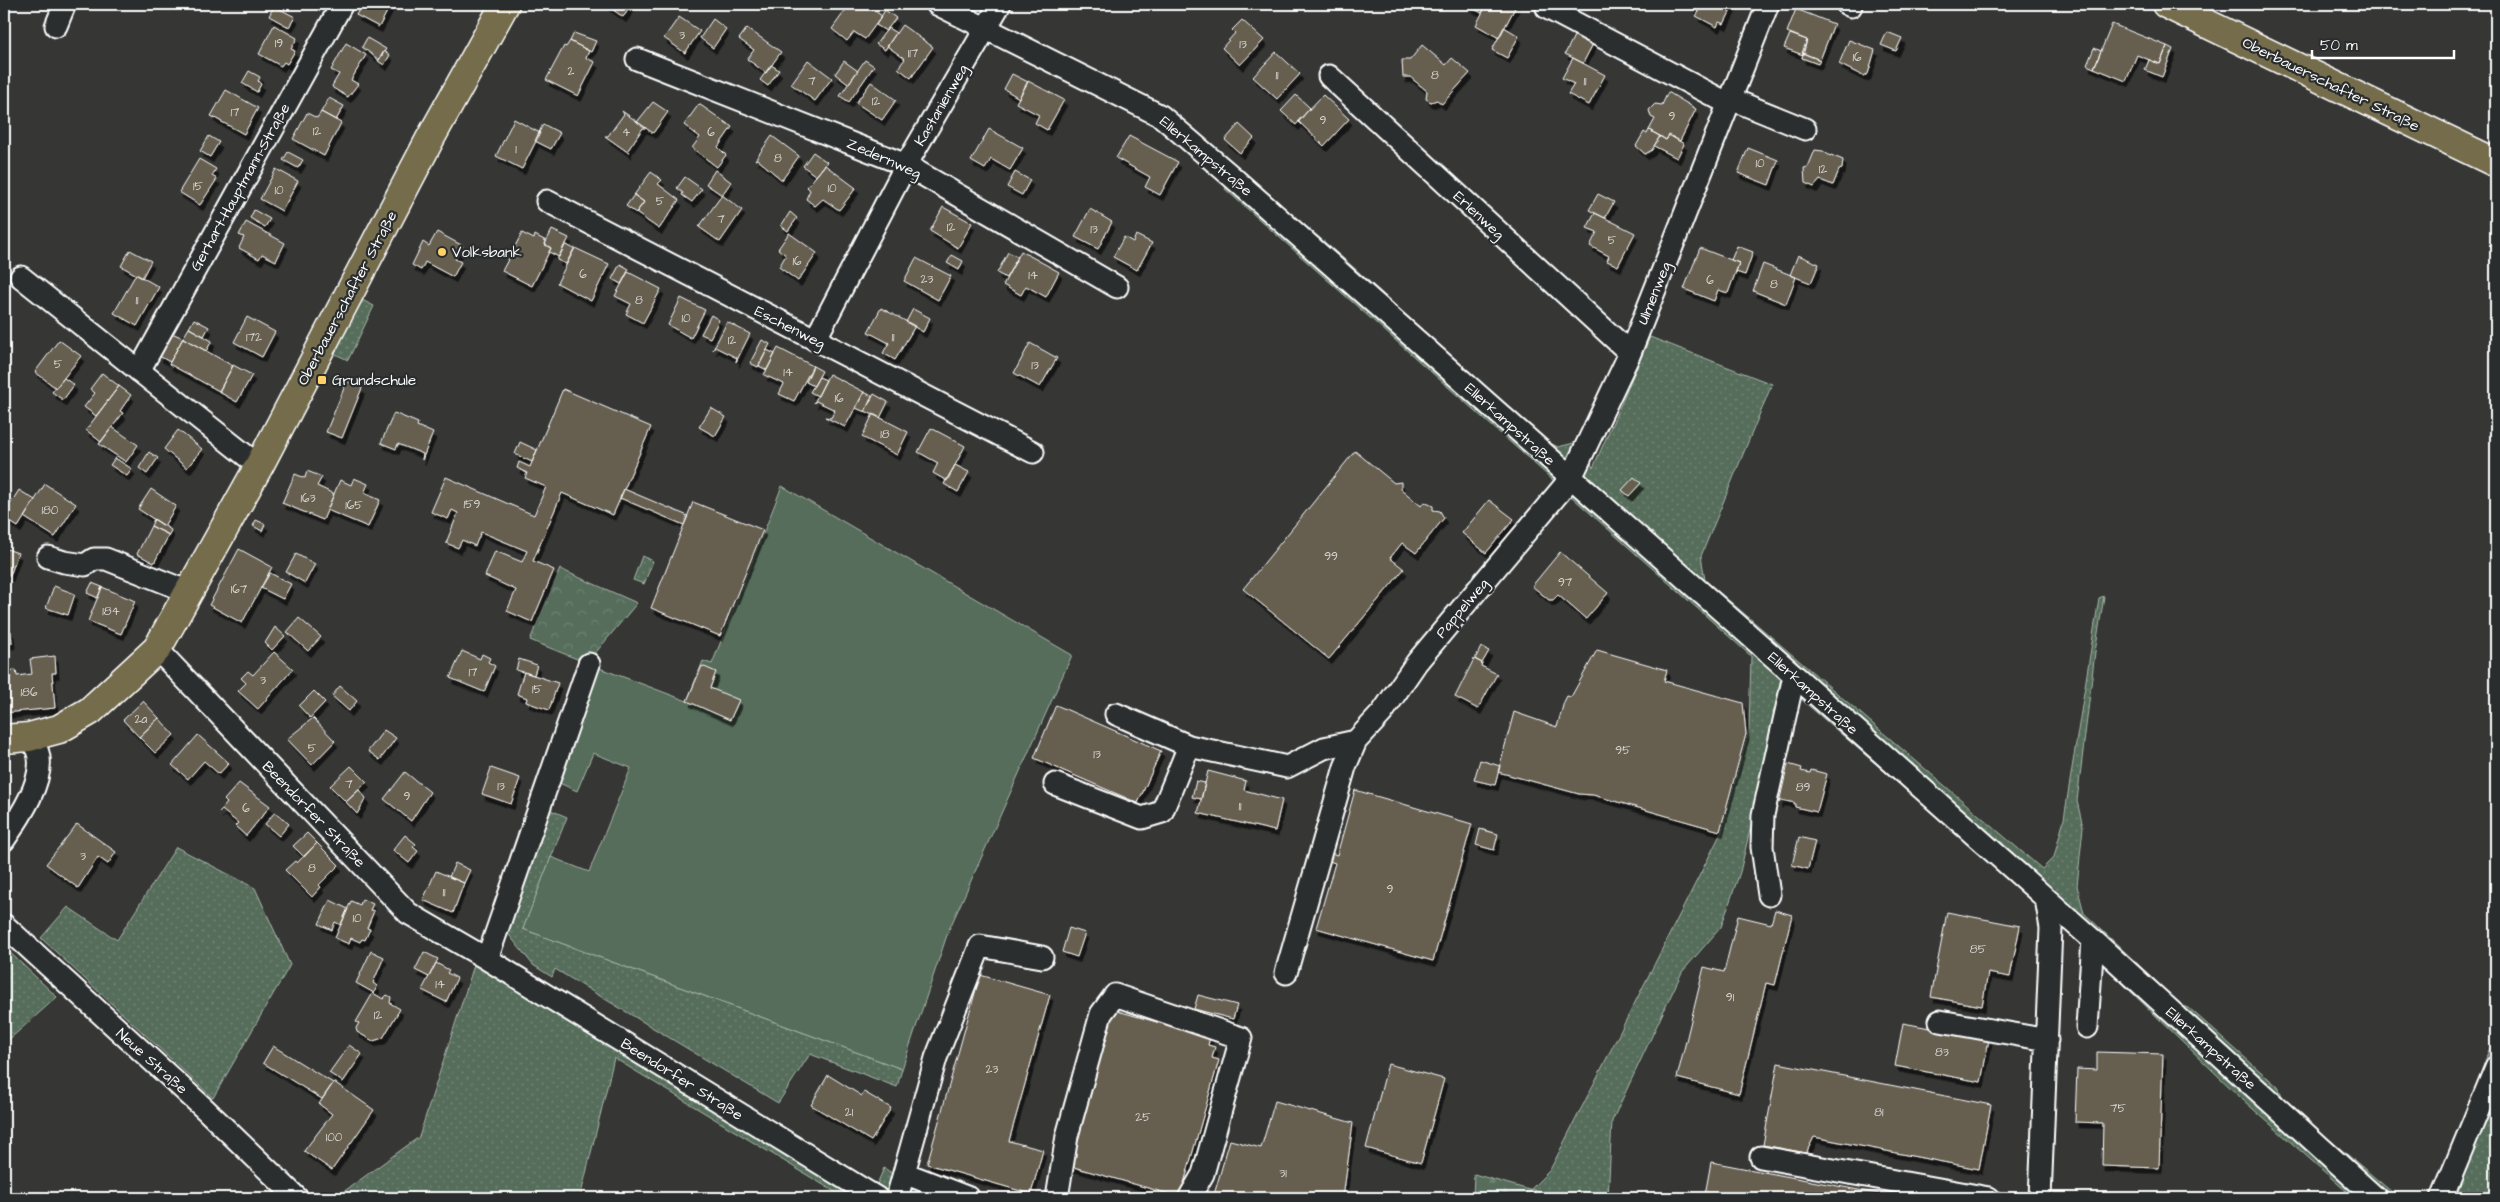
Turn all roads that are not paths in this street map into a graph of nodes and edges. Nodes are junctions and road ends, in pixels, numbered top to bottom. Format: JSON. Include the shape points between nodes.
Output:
{"nodes":[{"id":1,"x":64,"y":4,"type":"edge"},
{"id":2,"x":342,"y":4,"type":"edge"},
{"id":3,"x":505,"y":4,"type":"edge"},
{"id":4,"x":937,"y":4,"type":"edge"},
{"id":5,"x":1000,"y":4,"type":"edge"},
{"id":6,"x":1768,"y":4,"type":"edge"},
{"id":7,"x":2166,"y":4,"type":"edge"},
{"id":8,"x":1547,"y":8,"type":"dead end"},
{"id":9,"x":56,"y":26,"type":"dead end"},
{"id":10,"x":986,"y":27,"type":"junction"},
{"id":11,"x":637,"y":59,"type":"dead end"},
{"id":12,"x":1329,"y":76,"type":"dead end"},
{"id":13,"x":1730,"y":101,"type":"junction"},
{"id":14,"x":1805,"y":128,"type":"dead end"},
{"id":15,"x":2496,"y":163,"type":"edge"},
{"id":16,"x":906,"y":165,"type":"junction"},
{"id":17,"x":547,"y":201,"type":"dead end"},
{"id":18,"x":21,"y":277,"type":"dead end"},
{"id":19,"x":1117,"y":287,"type":"dead end"},
{"id":20,"x":815,"y":340,"type":"junction"},
{"id":21,"x":1630,"y":354,"type":"junction"},
{"id":22,"x":139,"y":371,"type":"junction"},
{"id":23,"x":1033,"y":452,"type":"dead end"},
{"id":24,"x":258,"y":466,"type":"junction"},
{"id":25,"x":1571,"y":478,"type":"junction"},
{"id":26,"x":48,"y":557,"type":"dead end"},
{"id":27,"x":189,"y":592,"type":"junction"},
{"id":28,"x":157,"y":649,"type":"junction"},
{"id":29,"x":589,"y":664,"type":"dead end"},
{"id":30,"x":1794,"y":676,"type":"junction"},
{"id":31,"x":1116,"y":714,"type":"dead end"},
{"id":32,"x":16,"y":738,"type":"edge"},
{"id":33,"x":1356,"y":741,"type":"junction"},
{"id":34,"x":1189,"y":746,"type":"junction"},
{"id":35,"x":1055,"y":784,"type":"dead end"},
{"id":36,"x":4,"y":840,"type":"edge"},
{"id":37,"x":1769,"y":895,"type":"dead end"},
{"id":38,"x":2046,"y":899,"type":"junction"},
{"id":39,"x":4,"y":925,"type":"edge"},
{"id":40,"x":2093,"y":940,"type":"junction"},
{"id":41,"x":1042,"y":957,"type":"dead end"},
{"id":42,"x":487,"y":959,"type":"junction"},
{"id":43,"x":1286,"y":973,"type":"dead end"},
{"id":44,"x":1940,"y":1021,"type":"dead end"},
{"id":45,"x":2087,"y":1027,"type":"dead end"},
{"id":46,"x":2047,"y":1040,"type":"junction"},
{"id":47,"x":2496,"y":1067,"type":"edge"},
{"id":48,"x":1761,"y":1157,"type":"dead end"},
{"id":49,"x":904,"y":1173,"type":"junction"},
{"id":50,"x":297,"y":1198,"type":"edge"},
{"id":51,"x":877,"y":1198,"type":"edge"},
{"id":52,"x":897,"y":1198,"type":"edge"},
{"id":53,"x":969,"y":1198,"type":"edge"},
{"id":54,"x":1057,"y":1198,"type":"edge"},
{"id":55,"x":1189,"y":1198,"type":"edge"},
{"id":56,"x":1989,"y":1198,"type":"edge"},
{"id":57,"x":2040,"y":1198,"type":"edge"},
{"id":58,"x":2376,"y":1198,"type":"edge"},
{"id":59,"x":2442,"y":1198,"type":"edge"}],
"edges":[{"from":1,"to":9,"type":"street"},
{"from":2,"to":22,"type":"street","name":"Gerhart-Hauptmann-Straße"},
{"from":3,"to":24,"type":"main road","name":"Oberbauerschafter Straße","via":[[434,130]]},
{"from":4,"to":10,"type":"street","name":"Ellerkampstraße"},
{"from":5,"to":10,"type":"street","name":"Kastanienweg"},
{"from":6,"to":13,"type":"street","name":"Ulmenweg"},
{"from":7,"to":15,"type":"main road","name":"Oberbauerschafter Straße"},
{"from":8,"to":13,"type":"street"},
{"from":10,"to":16,"type":"street","name":"Kastanienweg"},
{"from":10,"to":25,"type":"street","name":"Ellerkampstraße","via":[[1161,116]]},
{"from":11,"to":16,"type":"street","name":"Zedernweg"},
{"from":12,"to":21,"type":"street","name":"Erlenweg"},
{"from":13,"to":14,"type":"street"},
{"from":13,"to":21,"type":"street","name":"Ulmenweg"},
{"from":16,"to":19,"type":"street","name":"Zedernweg"},
{"from":16,"to":20,"type":"street","name":"Kastanienweg"},
{"from":17,"to":20,"type":"street","name":"Eschenweg"},
{"from":18,"to":22,"type":"street"},
{"from":20,"to":23,"type":"street","name":"Eschenweg"},
{"from":21,"to":25,"type":"street","name":"Ulmenweg"},
{"from":22,"to":24,"type":"street"},
{"from":24,"to":27,"type":"main road","name":"Oberbauerschafter Straße"},
{"from":25,"to":30,"type":"street","name":"Ellerkampstraße"},
{"from":25,"to":33,"type":"street","name":"Pappelweg","via":[[1417,662],[1382,713]]},
{"from":26,"to":27,"type":"street","via":[[86,565],[94,559],[106,559]]},
{"from":27,"to":28,"type":"main road","name":"Oberbauerschafter Straße"},
{"from":28,"to":32,"type":"main road","name":"Oberbauerschafter Straße","via":[[90,711],[58,729]]},
{"from":28,"to":42,"type":"street","name":"Beendorfer Straße","via":[[408,913]]},
{"from":29,"to":42,"type":"street"},
{"from":30,"to":37,"type":"street","via":[[1763,815],[1762,847]]},
{"from":30,"to":38,"type":"street","name":"Ellerkampstraße"},
{"from":31,"to":34,"type":"street"},
{"from":32,"to":36,"type":"street","via":[[38,752],[38,772],[30,797]]},
{"from":33,"to":34,"type":"street","via":[[1324,748],[1287,767]]},
{"from":33,"to":43,"type":"street","via":[[1345,767]]},
{"from":34,"to":35,"type":"street","via":[[1162,812],[1142,818]]},
{"from":38,"to":40,"type":"street","name":"Ellerkampstraße"},
{"from":38,"to":46,"type":"street","via":[[2051,928]]},
{"from":39,"to":50,"type":"street","name":"Neue Straße"},
{"from":40,"to":45,"type":"street"},
{"from":40,"to":58,"type":"street","name":"Ellerkampstraße"},
{"from":41,"to":49,"type":"street","via":[[980,946],[936,1058]]},
{"from":42,"to":51,"type":"street","name":"Beendorfer Straße"},
{"from":44,"to":46,"type":"street"},
{"from":46,"to":57,"type":"street"},
{"from":47,"to":59,"type":"street"},
{"from":48,"to":56,"type":"street"},
{"from":49,"to":52,"type":"street"},
{"from":49,"to":53,"type":"street"},
{"from":54,"to":55,"type":"street","via":[[1067,1136],[1101,1014],[1115,995],[1241,1038],[1203,1174]]}]}
